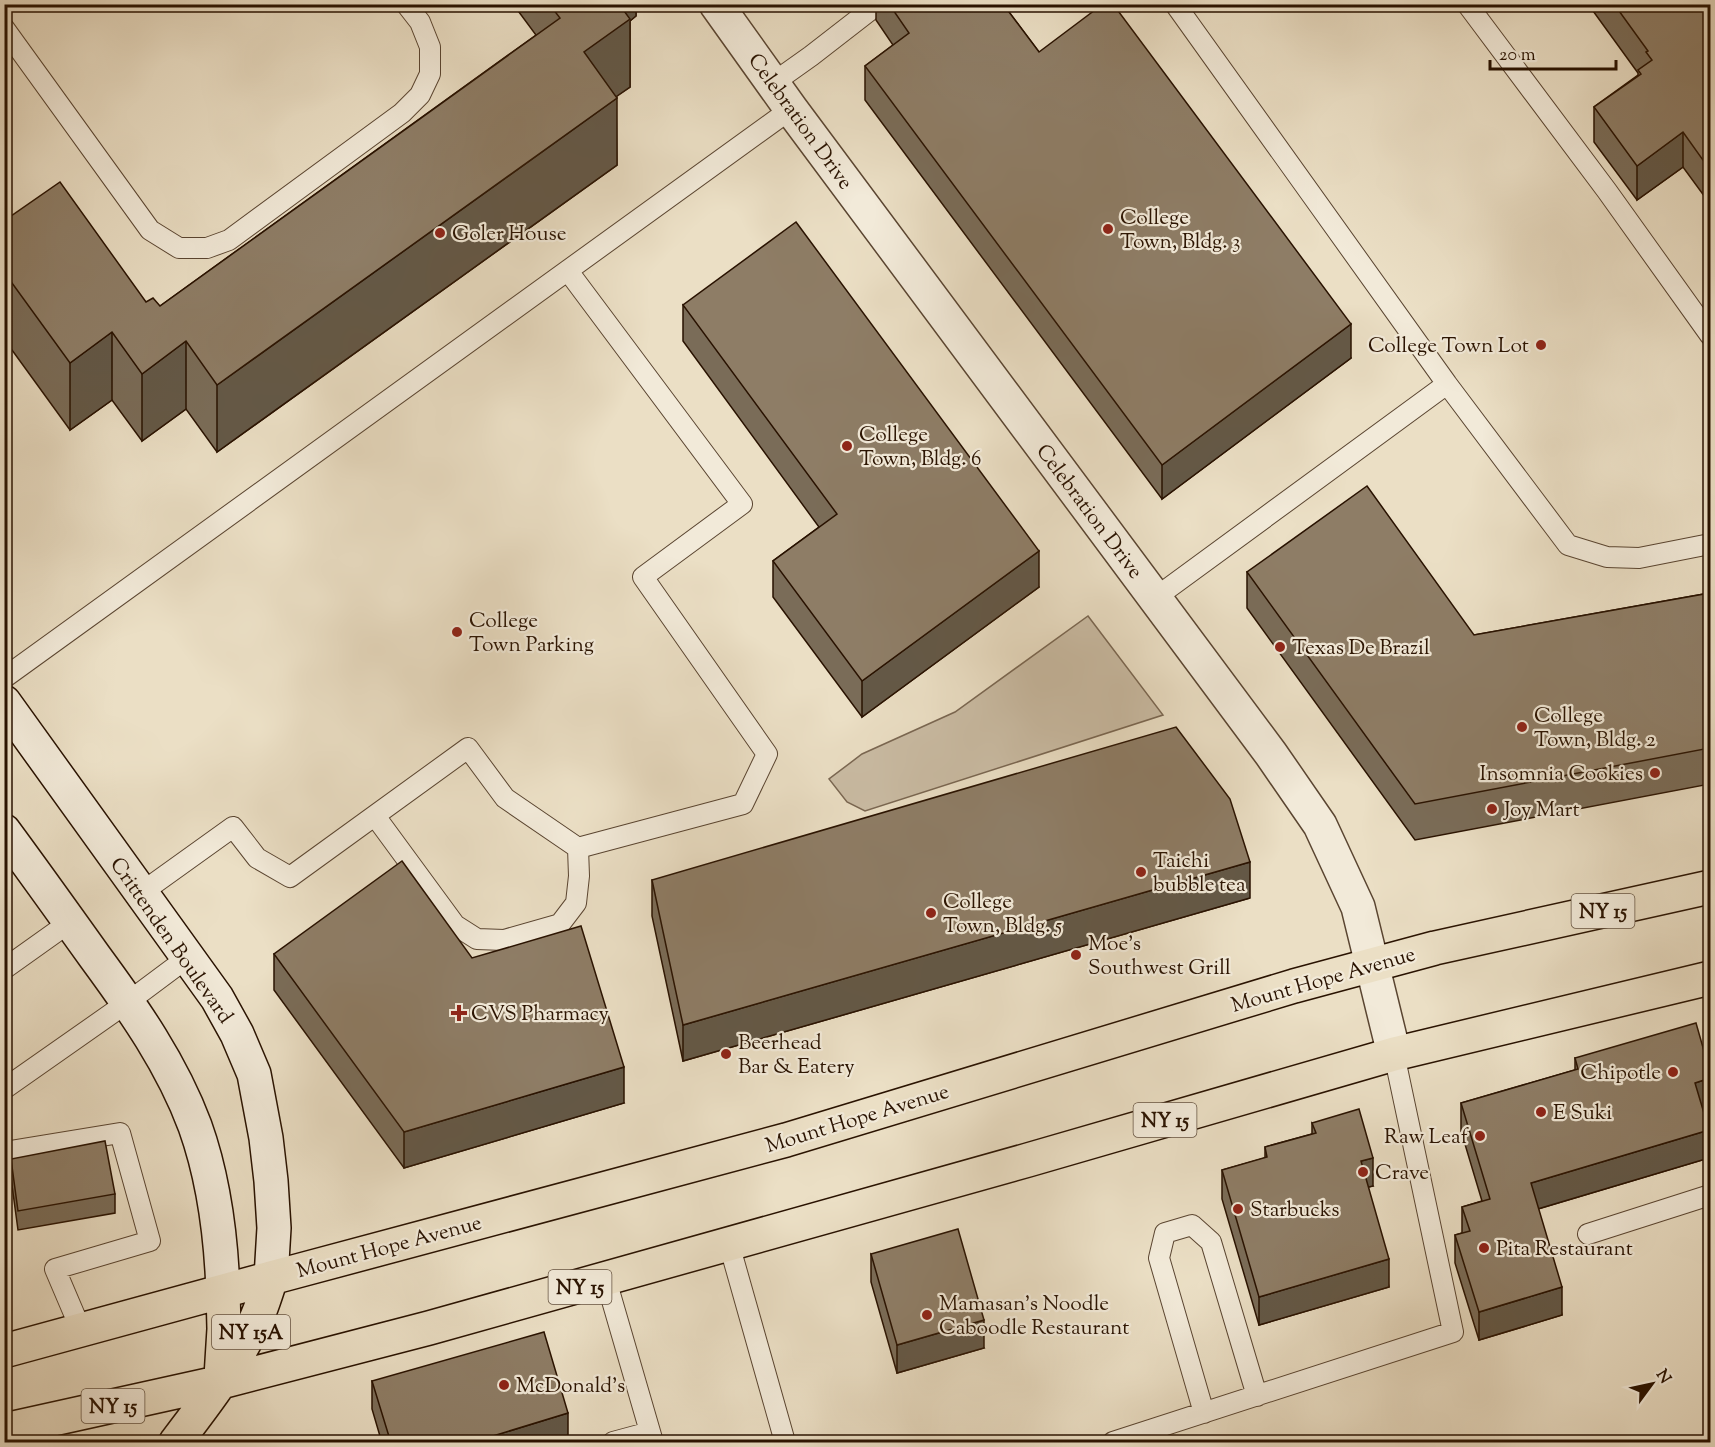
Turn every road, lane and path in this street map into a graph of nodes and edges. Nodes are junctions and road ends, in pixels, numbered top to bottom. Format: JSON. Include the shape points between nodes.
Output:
{"nodes":[{"id":1,"x":406,"y":4,"type":"edge"},
{"id":2,"x":716,"y":4,"type":"edge"},
{"id":3,"x":1175,"y":4,"type":"edge"},
{"id":4,"x":1467,"y":4,"type":"edge"},
{"id":5,"x":869,"y":11,"type":"dead end"},
{"id":6,"x":4,"y":28,"type":"edge"},
{"id":7,"x":782,"y":96,"type":"junction"},
{"id":8,"x":568,"y":271,"type":"junction"},
{"id":9,"x":1710,"y":334,"type":"edge"},
{"id":10,"x":1447,"y":384,"type":"junction"},
{"id":11,"x":1710,"y":544,"type":"edge"},
{"id":12,"x":1155,"y":598,"type":"junction"},
{"id":13,"x":4,"y":678,"type":"edge"},
{"id":14,"x":4,"y":702,"type":"edge"},
{"id":15,"x":375,"y":816,"type":"junction"},
{"id":16,"x":4,"y":831,"type":"edge"},
{"id":17,"x":578,"y":848,"type":"junction"},
{"id":18,"x":1710,"y":887,"type":"edge"},
{"id":19,"x":141,"y":893,"type":"junction"},
{"id":20,"x":70,"y":922,"type":"junction"},
{"id":21,"x":187,"y":958,"type":"junction"},
{"id":22,"x":1373,"y":964,"type":"junction"},
{"id":23,"x":4,"y":969,"type":"edge"},
{"id":24,"x":1710,"y":978,"type":"edge"},
{"id":25,"x":128,"y":1002,"type":"junction"},
{"id":26,"x":1394,"y":1054,"type":"junction"},
{"id":27,"x":4,"y":1089,"type":"edge"},
{"id":28,"x":4,"y":1152,"type":"edge"},
{"id":29,"x":1710,"y":1195,"type":"edge"},
{"id":30,"x":1588,"y":1234,"type":"dead end"},
{"id":31,"x":729,"y":1244,"type":"junction"},
{"id":32,"x":271,"y":1278,"type":"junction"},
{"id":33,"x":606,"y":1280,"type":"junction"},
{"id":34,"x":223,"y":1291,"type":"junction"},
{"id":35,"x":81,"y":1330,"type":"junction"},
{"id":36,"x":4,"y":1351,"type":"edge"},
{"id":37,"x":221,"y":1382,"type":"junction"},
{"id":38,"x":1257,"y":1396,"type":"junction"},
{"id":39,"x":1204,"y":1413,"type":"junction"},
{"id":40,"x":4,"y":1430,"type":"edge"},
{"id":41,"x":652,"y":1437,"type":"edge"},
{"id":42,"x":176,"y":1443,"type":"edge"},
{"id":43,"x":614,"y":1443,"type":"edge"},
{"id":44,"x":785,"y":1443,"type":"edge"},
{"id":45,"x":1113,"y":1443,"type":"edge"}],
"edges":[{"from":1,"to":6,"type":"lane","via":[[420,22],[430,47],[430,74],[420,94],[402,113],[229,240],[207,248],[179,248],[150,230]]},
{"from":2,"to":7,"type":"street","name":"Celebration Drive"},
{"from":3,"to":10,"type":"lane"},
{"from":4,"to":9,"type":"lane"},
{"from":5,"to":7,"type":"lane","via":[[811,56]]},
{"from":7,"to":8,"type":"lane"},
{"from":7,"to":12,"type":"street","name":"Celebration Drive"},
{"from":8,"to":13,"type":"lane"},
{"from":8,"to":17,"type":"lane","via":[[742,504],[643,577],[767,754],[743,804]]},
{"from":10,"to":11,"type":"lane","via":[[1568,544],[1607,557],[1639,558]]},
{"from":10,"to":12,"type":"lane"},
{"from":12,"to":22,"type":"street","name":"Celebration Drive","via":[[1320,825],[1358,906]]},
{"from":14,"to":19,"type":"street","name":"Crittenden Boulevard"},
{"from":15,"to":17,"type":"lane","via":[[468,748],[505,798]]},
{"from":15,"to":17,"type":"lane","via":[[455,925],[477,939],[504,940],[560,924],[576,903]]},
{"from":15,"to":19,"type":"lane","via":[[290,877],[257,858],[233,827]]},
{"from":16,"to":20,"type":"street"},
{"from":18,"to":22,"type":"main road","name":"Mount Hope Avenue","number":"NY 15"},
{"from":19,"to":21,"type":"street","name":"Crittenden Boulevard"},
{"from":20,"to":23,"type":"lane"},
{"from":20,"to":25,"type":"street"},
{"from":21,"to":25,"type":"lane"},
{"from":21,"to":32,"type":"street","name":"Crittenden Boulevard","via":[[217,998],[254,1074],[271,1181]]},
{"from":22,"to":26,"type":"street","name":"Celebration Drive"},
{"from":22,"to":32,"type":"main road","name":"Mount Hope Avenue","number":"NY 15","via":[[786,1140]]},
{"from":24,"to":26,"type":"main road","number":"NY 15"},
{"from":25,"to":27,"type":"lane"},
{"from":25,"to":34,"type":"street","via":[[177,1083],[195,1125],[215,1204]]},
{"from":26,"to":31,"type":"main road","number":"NY 15"},
{"from":26,"to":38,"type":"lane","via":[[1453,1332]]},
{"from":28,"to":35,"type":"lane","via":[[120,1133],[150,1241],[55,1269]]},
{"from":29,"to":30,"type":"lane"},
{"from":31,"to":33,"type":"main road","number":"NY 15"},
{"from":31,"to":44,"type":"lane"},
{"from":32,"to":34,"type":"main road","name":"Mount Hope Avenue","number":"NY 15"},
{"from":32,"to":37,"type":"main road","number":"NY 15A","via":[[249,1335]]},
{"from":33,"to":37,"type":"main road","number":"NY 15"},
{"from":33,"to":41,"type":"lane"},
{"from":34,"to":35,"type":"main road","name":"Mount Hope Avenue","number":"NY 15"},
{"from":34,"to":37,"type":"main road","number":"NY 15A"},
{"from":35,"to":36,"type":"main road","name":"Mount Hope Avenue","number":"NY 15"},
{"from":37,"to":40,"type":"main road","number":"NY 15"},
{"from":37,"to":42,"type":"main road","number":"NY 15A"},
{"from":38,"to":39,"type":"lane"},
{"from":38,"to":39,"type":"lane","via":[[1211,1242],[1192,1226],[1165,1233],[1159,1258]]},
{"from":39,"to":45,"type":"lane"},
{"from":41,"to":43,"type":"lane"}]}
